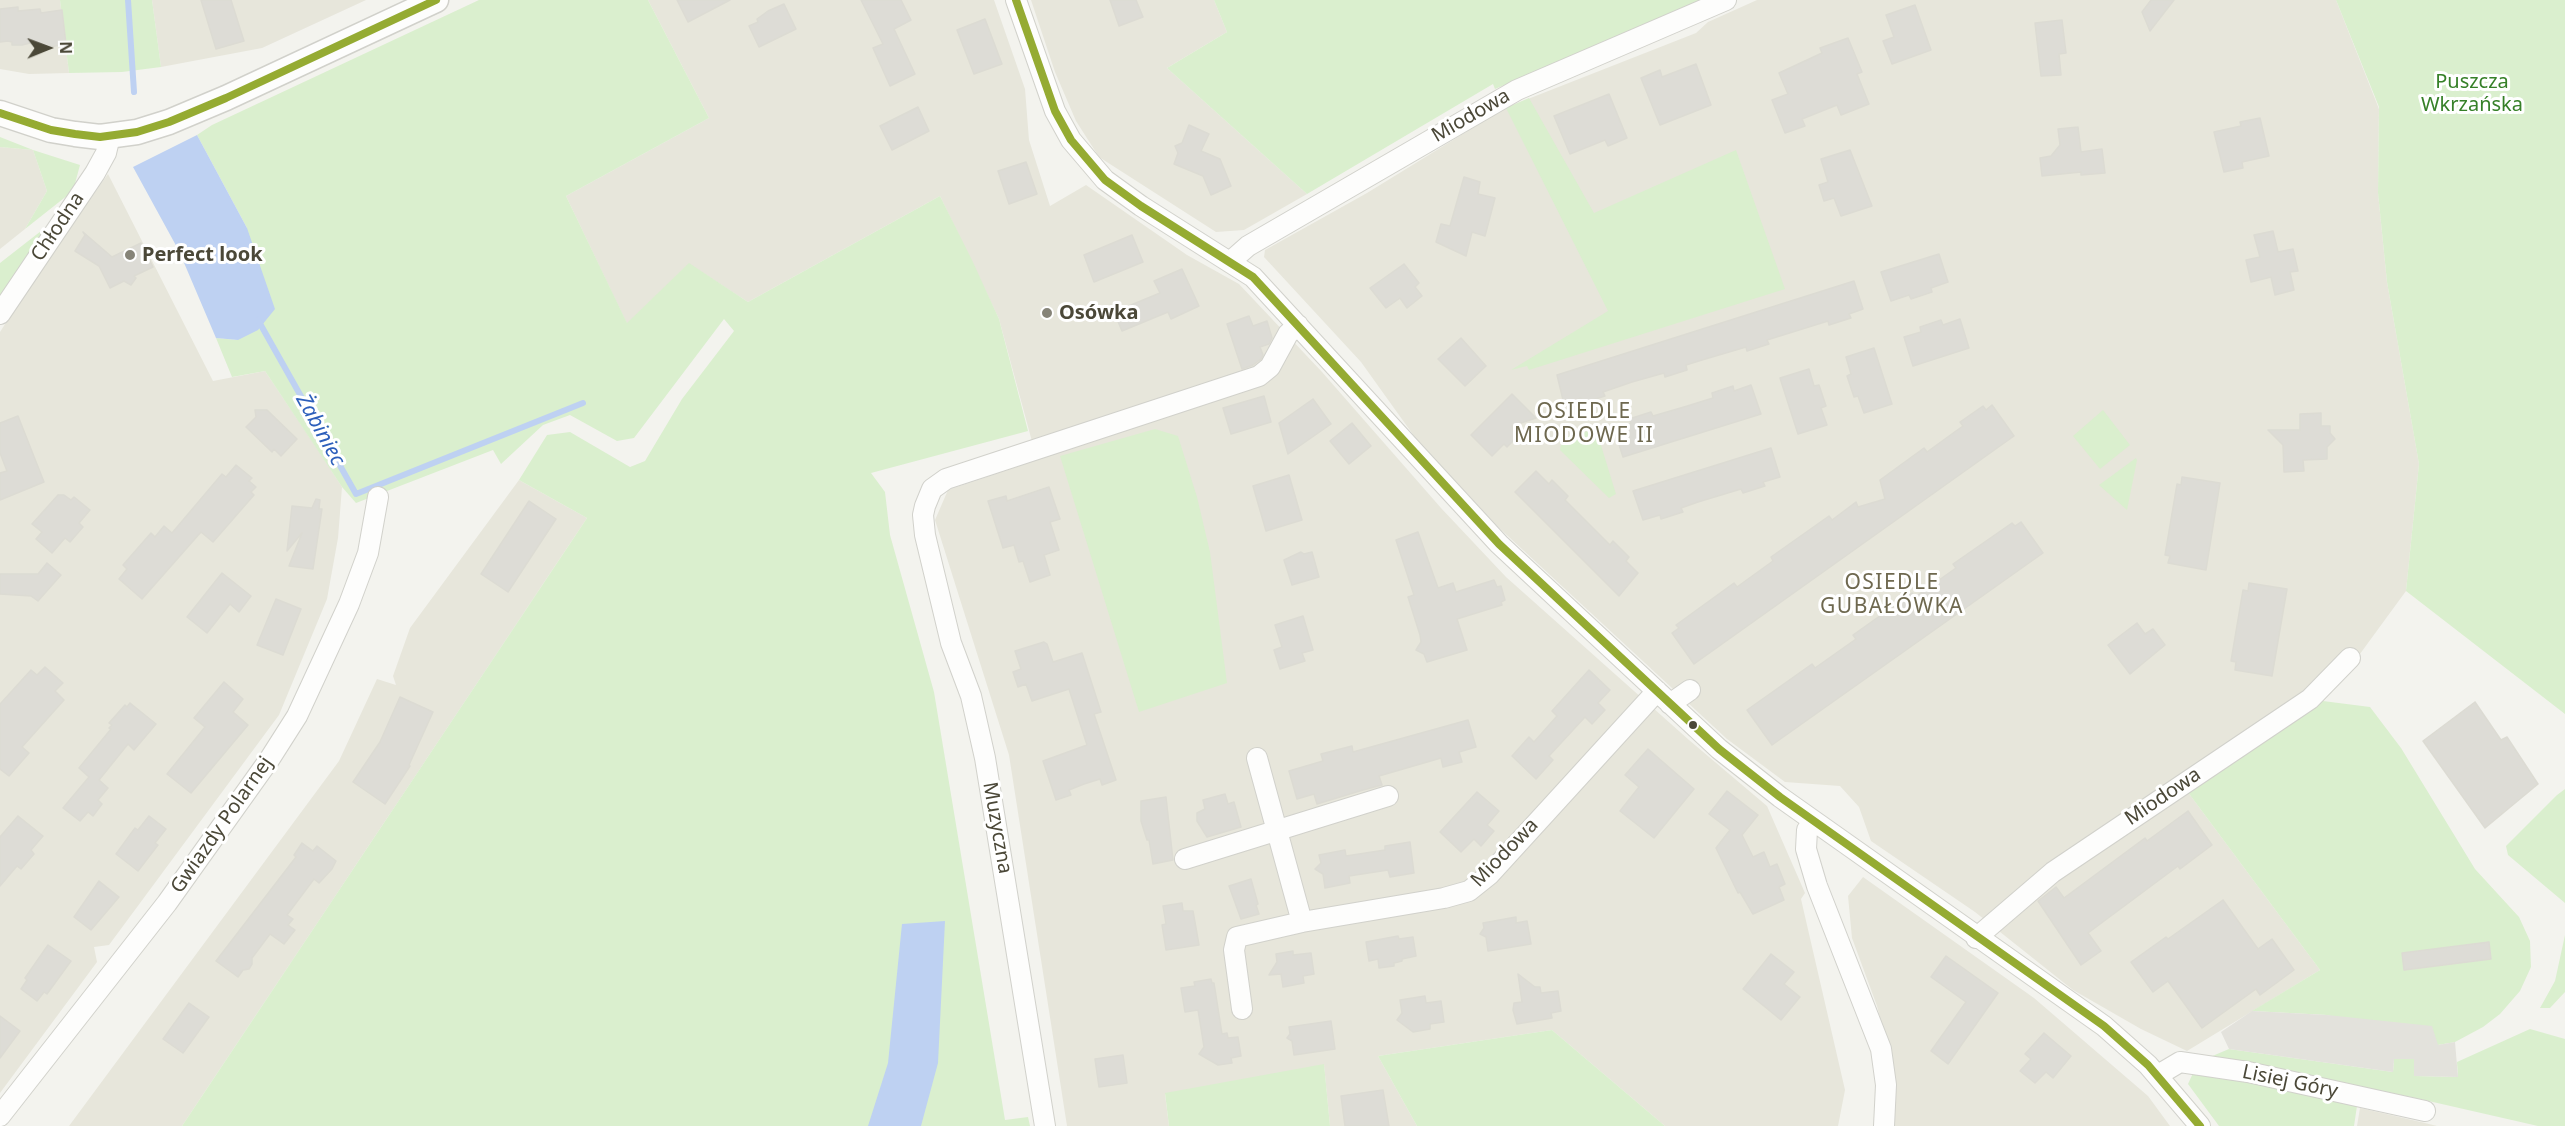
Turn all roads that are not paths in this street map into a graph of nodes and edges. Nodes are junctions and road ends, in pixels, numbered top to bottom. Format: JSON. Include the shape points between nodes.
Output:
{"nodes":[{"id":1,"x":436,"y":0,"type":"edge"},
{"id":2,"x":1016,"y":0,"type":"edge"},
{"id":3,"x":1726,"y":0,"type":"edge"},
{"id":4,"x":0,"y":113,"type":"edge"},
{"id":5,"x":110,"y":136,"type":"junction"},
{"id":6,"x":1231,"y":261,"type":"junction"},
{"id":7,"x":0,"y":314,"type":"edge"},
{"id":8,"x":1298,"y":325,"type":"junction"},
{"id":9,"x":378,"y":498,"type":"dead end"},
{"id":10,"x":2350,"y":658,"type":"dead end"},
{"id":11,"x":1690,"y":690,"type":"dead end"},
{"id":12,"x":1664,"y":698,"type":"junction"},
{"id":13,"x":1257,"y":758,"type":"dead end"},
{"id":14,"x":1388,"y":796,"type":"dead end"},
{"id":15,"x":1814,"y":821,"type":"junction"},
{"id":16,"x":1277,"y":831,"type":"junction"},
{"id":17,"x":1185,"y":859,"type":"dead end"},
{"id":18,"x":1302,"y":922,"type":"junction"},
{"id":19,"x":1976,"y":938,"type":"junction"},
{"id":20,"x":1242,"y":1009,"type":"dead end"},
{"id":21,"x":2158,"y":1075,"type":"junction"},
{"id":22,"x":2425,"y":1111,"type":"dead end"},
{"id":23,"x":0,"y":1116,"type":"edge"},
{"id":24,"x":1045,"y":1126,"type":"edge"},
{"id":25,"x":1884,"y":1126,"type":"edge"},
{"id":26,"x":2200,"y":1126,"type":"edge"}],
"edges":[{"from":1,"to":5,"type":"street","via":[[184,116],[152,128]]},
{"from":2,"to":6,"type":"street","via":[[1052,104],[1071,140],[1090,164],[1117,190]]},
{"from":3,"to":6,"type":"street","name":"Miodowa","via":[[1517,90],[1248,246]]},
{"from":4,"to":5,"type":"street","via":[[59,132]]},
{"from":5,"to":7,"type":"street","name":"Chłodna","via":[[106,153],[94,173]]},
{"from":6,"to":8,"type":"street","via":[[1253,277]]},
{"from":8,"to":12,"type":"street","via":[[1495,539]]},
{"from":8,"to":24,"type":"street","name":"Muzyczna","via":[[1288,334],[1270,367],[1259,376],[946,479],[933,489],[925,506],[925,535],[985,758]]},
{"from":9,"to":23,"type":"street","name":"Gwiazdy Polarnej","via":[[368,553],[297,716],[167,903]]},
{"from":10,"to":19,"type":"street","name":"Miodowa","via":[[2310,699],[2054,872]]},
{"from":11,"to":12,"type":"street","name":"Miodowa"},
{"from":12,"to":15,"type":"street","via":[[1738,765]]},
{"from":12,"to":18,"type":"street","name":"Miodowa","via":[[1469,891]]},
{"from":13,"to":16,"type":"street"},
{"from":14,"to":16,"type":"street"},
{"from":15,"to":19,"type":"street"},
{"from":15,"to":25,"type":"street","via":[[1807,830],[1806,849],[1881,1049],[1886,1085]]},
{"from":16,"to":17,"type":"street"},
{"from":16,"to":18,"type":"street"},
{"from":18,"to":20,"type":"street","name":"Miodowa","via":[[1237,937],[1234,950]]},
{"from":19,"to":21,"type":"street","via":[[2103,1026]]},
{"from":21,"to":22,"type":"street","name":"Lisiej Góry","via":[[2180,1062],[2248,1072]]},
{"from":21,"to":26,"type":"street"}]}
